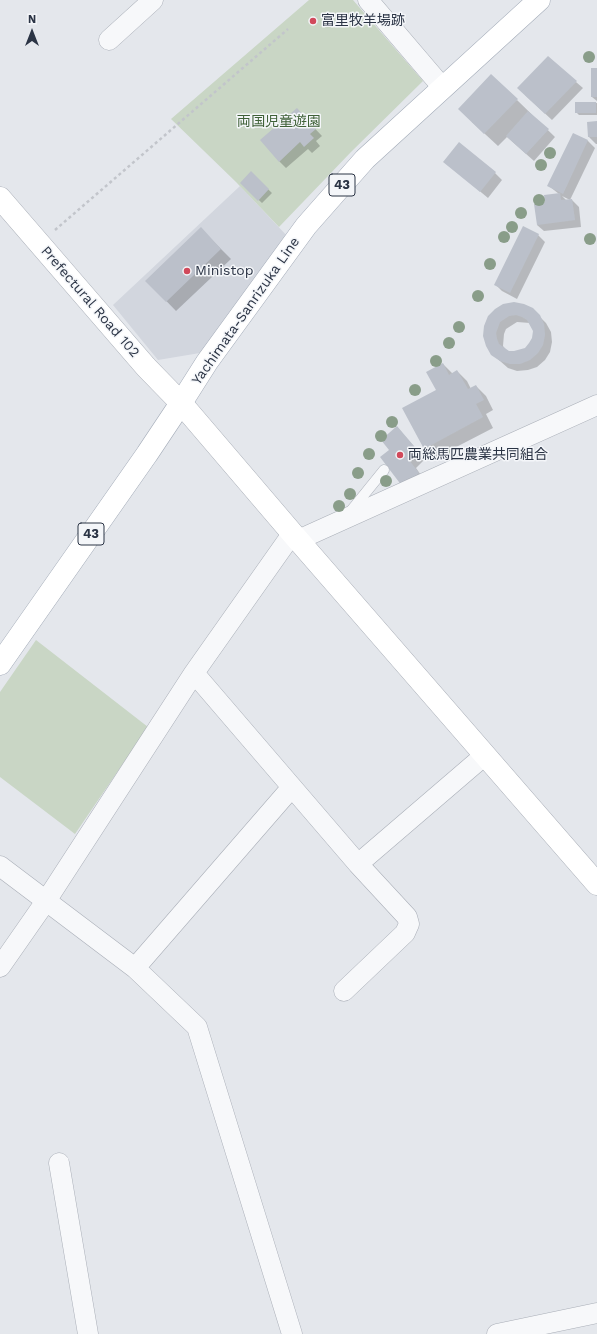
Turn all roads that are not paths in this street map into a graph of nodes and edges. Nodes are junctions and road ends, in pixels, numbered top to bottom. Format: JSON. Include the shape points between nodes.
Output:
{"nodes":[{"id":1,"x":153,"y":0,"type":"edge"},
{"id":2,"x":368,"y":0,"type":"edge"},
{"id":3,"x":539,"y":0,"type":"edge"},
{"id":4,"x":109,"y":40,"type":"dead end"},
{"id":5,"x":443,"y":88,"type":"junction"},
{"id":6,"x":0,"y":198,"type":"edge"},
{"id":7,"x":181,"y":403,"type":"junction"},
{"id":8,"x":597,"y":406,"type":"edge"},
{"id":9,"x":384,"y":470,"type":"dead end"},
{"id":10,"x":345,"y":519,"type":"junction"},
{"id":11,"x":295,"y":537,"type":"junction"},
{"id":12,"x":0,"y":664,"type":"edge"},
{"id":13,"x":194,"y":673,"type":"junction"},
{"id":14,"x":485,"y":755,"type":"junction"},
{"id":15,"x":292,"y":787,"type":"junction"},
{"id":16,"x":358,"y":864,"type":"junction"},
{"id":17,"x":0,"y":866,"type":"edge"},
{"id":18,"x":597,"y":884,"type":"edge"},
{"id":19,"x":46,"y":901,"type":"junction"},
{"id":20,"x":0,"y":967,"type":"edge"},
{"id":21,"x":135,"y":968,"type":"junction"},
{"id":22,"x":344,"y":991,"type":"dead end"},
{"id":23,"x":59,"y":1163,"type":"dead end"},
{"id":24,"x":597,"y":1313,"type":"edge"},
{"id":25,"x":88,"y":1334,"type":"edge"},
{"id":26,"x":292,"y":1334,"type":"edge"},
{"id":27,"x":497,"y":1334,"type":"edge"}],
"edges":[{"from":1,"to":4,"type":"street"},
{"from":2,"to":5,"type":"street"},
{"from":3,"to":5,"type":"main road","name":"Yachimata-Sanrizuka Line","number":"43"},
{"from":5,"to":7,"type":"main road","name":"Yachimata-Sanrizuka Line","number":"43","via":[[365,159],[306,226],[207,362]]},
{"from":6,"to":7,"type":"main road","name":"Prefectural Road 102","via":[[146,367]]},
{"from":7,"to":11,"type":"main road","name":"Prefectural Road 102"},
{"from":7,"to":12,"type":"main road","name":"Yachimata-Sanrizuka Line","number":"43"},
{"from":8,"to":10,"type":"street"},
{"from":9,"to":10,"type":"lane"},
{"from":10,"to":11,"type":"street"},
{"from":11,"to":13,"type":"street"},
{"from":11,"to":14,"type":"main road","name":"Prefectural Road 102"},
{"from":13,"to":15,"type":"street"},
{"from":13,"to":19,"type":"street"},
{"from":14,"to":16,"type":"street"},
{"from":14,"to":18,"type":"main road","name":"Prefectural Road 102"},
{"from":15,"to":16,"type":"street"},
{"from":15,"to":21,"type":"street"},
{"from":16,"to":22,"type":"street","via":[[407,917],[409,924],[405,933]]},
{"from":17,"to":19,"type":"street"},
{"from":19,"to":20,"type":"street"},
{"from":19,"to":21,"type":"street"},
{"from":21,"to":26,"type":"street","via":[[197,1026]]},
{"from":23,"to":25,"type":"street"},
{"from":24,"to":27,"type":"street"}]}
